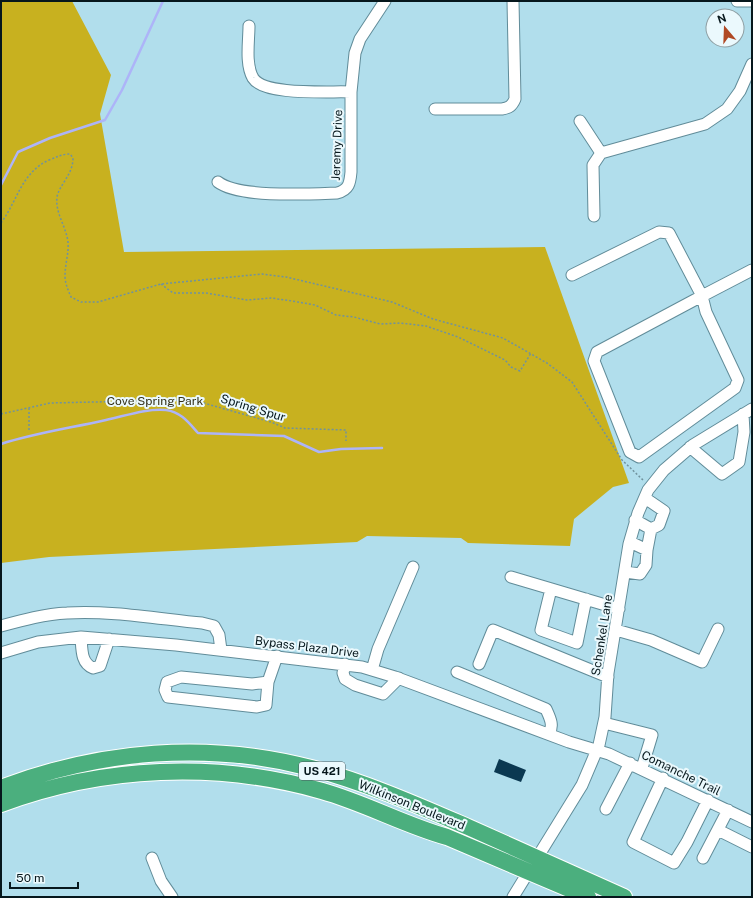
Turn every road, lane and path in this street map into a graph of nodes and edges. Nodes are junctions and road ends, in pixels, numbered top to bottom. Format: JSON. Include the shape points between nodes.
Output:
{"nodes":[{"id":1,"x":385,"y":1,"type":"edge"},
{"id":2,"x":513,"y":1,"type":"edge"},
{"id":3,"x":737,"y":1,"type":"edge"},
{"id":4,"x":748,"y":1,"type":"edge"},
{"id":5,"x":752,"y":1,"type":"edge"},
{"id":6,"x":249,"y":26,"type":"dead end"},
{"id":7,"x":752,"y":64,"type":"edge"},
{"id":8,"x":351,"y":92,"type":"junction"},
{"id":9,"x":435,"y":109,"type":"dead end"},
{"id":10,"x":580,"y":121,"type":"dead end"},
{"id":11,"x":601,"y":153,"type":"junction"},
{"id":12,"x":218,"y":182,"type":"dead end"},
{"id":13,"x":594,"y":216,"type":"dead end"},
{"id":14,"x":1,"y":223,"type":"edge"},
{"id":15,"x":752,"y":270,"type":"edge"},
{"id":16,"x":572,"y":275,"type":"dead end"},
{"id":17,"x":161,"y":284,"type":"junction"},
{"id":18,"x":702,"y":296,"type":"junction"},
{"id":19,"x":531,"y":353,"type":"junction"},
{"id":20,"x":30,"y":407,"type":"junction"},
{"id":21,"x":748,"y":411,"type":"edge"},
{"id":22,"x":1,"y":414,"type":"edge"},
{"id":23,"x":29,"y":430,"type":"dead end"},
{"id":24,"x":346,"y":440,"type":"dead end"},
{"id":25,"x":690,"y":447,"type":"junction"},
{"id":26,"x":650,"y":487,"type":"junction"},
{"id":27,"x":645,"y":498,"type":"junction"},
{"id":28,"x":635,"y":520,"type":"junction"},
{"id":29,"x":651,"y":529,"type":"junction"},
{"id":30,"x":630,"y":542,"type":"junction"},
{"id":31,"x":646,"y":550,"type":"junction"},
{"id":32,"x":412,"y":567,"type":"dead end"},
{"id":33,"x":624,"y":572,"type":"junction"},
{"id":34,"x":511,"y":577,"type":"dead end"},
{"id":35,"x":551,"y":589,"type":"junction"},
{"id":36,"x":586,"y":599,"type":"junction"},
{"id":37,"x":619,"y":609,"type":"junction"},
{"id":38,"x":1,"y":626,"type":"edge"},
{"id":39,"x":718,"y":629,"type":"dead end"},
{"id":40,"x":616,"y":630,"type":"junction"},
{"id":41,"x":81,"y":637,"type":"junction"},
{"id":42,"x":109,"y":639,"type":"junction"},
{"id":43,"x":221,"y":650,"type":"junction"},
{"id":44,"x":1,"y":653,"type":"edge"},
{"id":45,"x":277,"y":656,"type":"junction"},
{"id":46,"x":345,"y":664,"type":"junction"},
{"id":47,"x":479,"y":664,"type":"dead end"},
{"id":48,"x":372,"y":670,"type":"junction"},
{"id":49,"x":457,"y":672,"type":"dead end"},
{"id":50,"x":608,"y":677,"type":"junction"},
{"id":51,"x":399,"y":678,"type":"junction"},
{"id":52,"x":268,"y":682,"type":"junction"},
{"id":53,"x":604,"y":723,"type":"junction"},
{"id":54,"x":549,"y":734,"type":"junction"},
{"id":55,"x":598,"y":750,"type":"junction"},
{"id":56,"x":630,"y":762,"type":"junction"},
{"id":57,"x":642,"y":768,"type":"junction"},
{"id":58,"x":663,"y":778,"type":"junction"},
{"id":59,"x":1,"y":788,"type":"edge"},
{"id":60,"x":708,"y":800,"type":"junction"},
{"id":61,"x":1,"y":804,"type":"edge"},
{"id":62,"x":606,"y":809,"type":"dead end"},
{"id":63,"x":728,"y":810,"type":"junction"},
{"id":64,"x":752,"y":822,"type":"edge"},
{"id":65,"x":718,"y":830,"type":"junction"},
{"id":66,"x":752,"y":847,"type":"edge"},
{"id":67,"x":537,"y":857,"type":"junction"},
{"id":68,"x":152,"y":858,"type":"dead end"},
{"id":69,"x":703,"y":858,"type":"dead end"},
{"id":70,"x":529,"y":872,"type":"junction"},
{"id":71,"x":172,"y":897,"type":"edge"},
{"id":72,"x":513,"y":897,"type":"edge"},
{"id":73,"x":588,"y":897,"type":"edge"},
{"id":74,"x":624,"y":897,"type":"edge"}],
"edges":[{"from":1,"to":8,"type":"street","name":"Jeremy Drive","via":[[356,47]]},
{"from":2,"to":9,"type":"street","via":[[513,104],[502,109]]},
{"from":3,"to":4,"type":"street"},
{"from":4,"to":5,"type":"street"},
{"from":6,"to":8,"type":"street","via":[[249,62],[253,78],[258,83],[272,89]]},
{"from":7,"to":11,"type":"street","via":[[740,91],[727,109],[705,124]]},
{"from":8,"to":12,"type":"street","name":"Jeremy Drive","via":[[352,172],[350,183],[344,191],[337,194],[251,193]]},
{"from":10,"to":11,"type":"street"},
{"from":11,"to":13,"type":"street","via":[[593,165]]},
{"from":14,"to":17,"type":"path","via":[[27,176],[42,163],[62,154],[70,154],[73,163],[69,176],[57,195],[57,209],[65,226],[68,243],[65,276],[71,296],[81,302],[98,302]]},
{"from":15,"to":18,"type":"street"},
{"from":16,"to":18,"type":"street","via":[[659,232],[669,233]]},
{"from":17,"to":19,"type":"path","via":[[262,274],[286,277],[392,302],[433,319],[503,338]]},
{"from":17,"to":19,"type":"path","via":[[173,293],[206,293],[247,300],[271,298],[315,305],[336,315],[380,324],[426,326],[458,337],[520,371]]},
{"from":18,"to":18,"type":"street","via":[[596,352],[594,361],[630,452],[639,456],[735,388],[738,380],[706,312]]},
{"from":19,"to":26,"type":"path","via":[[572,382],[622,460]]},
{"from":20,"to":22,"type":"path","name":"Spring Spur"},
{"from":20,"to":23,"type":"path"},
{"from":20,"to":24,"type":"path","name":"Spring Spur","via":[[50,403],[183,400],[200,402],[285,428],[346,430]]},
{"from":21,"to":25,"type":"street","name":"Schenkel Lane"},
{"from":21,"to":25,"type":"street","via":[[739,462],[722,474]]},
{"from":25,"to":26,"type":"street","name":"Schenkel Lane","via":[[664,470]]},
{"from":26,"to":27,"type":"street","name":"Schenkel Lane"},
{"from":27,"to":28,"type":"street","name":"Schenkel Lane"},
{"from":27,"to":29,"type":"street","via":[[664,511],[659,525]]},
{"from":28,"to":29,"type":"street"},
{"from":28,"to":30,"type":"street","name":"Schenkel Lane"},
{"from":29,"to":31,"type":"street"},
{"from":30,"to":31,"type":"street"},
{"from":30,"to":33,"type":"street","name":"Schenkel Lane"},
{"from":31,"to":33,"type":"street","via":[[646,565],[640,574]]},
{"from":32,"to":48,"type":"street","via":[[378,649]]},
{"from":33,"to":37,"type":"street","name":"Schenkel Lane"},
{"from":34,"to":35,"type":"street"},
{"from":35,"to":36,"type":"street"},
{"from":35,"to":36,"type":"street","via":[[541,630],[577,643]]},
{"from":36,"to":37,"type":"street"},
{"from":37,"to":40,"type":"street","name":"Schenkel Lane"},
{"from":38,"to":43,"type":"street","via":[[27,618],[67,613],[96,613],[202,623],[214,626],[219,635]]},
{"from":39,"to":40,"type":"street","via":[[702,662],[651,640]]},
{"from":40,"to":50,"type":"street","name":"Schenkel Lane"},
{"from":41,"to":42,"type":"street","name":"Bypass Plaza Drive"},
{"from":41,"to":42,"type":"street","via":[[82,656],[88,666],[94,668],[100,666]]},
{"from":41,"to":44,"type":"street","name":"Bypass Plaza Drive","via":[[38,642]]},
{"from":42,"to":43,"type":"street","name":"Bypass Plaza Drive"},
{"from":43,"to":45,"type":"street","name":"Bypass Plaza Drive"},
{"from":45,"to":46,"type":"street","name":"Bypass Plaza Drive"},
{"from":45,"to":52,"type":"street"},
{"from":46,"to":48,"type":"street","name":"Bypass Plaza Drive"},
{"from":46,"to":51,"type":"street","via":[[345,679],[382,694]]},
{"from":47,"to":50,"type":"street","via":[[493,630]]},
{"from":48,"to":51,"type":"street","name":"Bypass Plaza Drive"},
{"from":49,"to":54,"type":"street","via":[[546,709],[551,720],[552,729]]},
{"from":50,"to":53,"type":"street","name":"Schenkel Lane"},
{"from":51,"to":54,"type":"street","name":"Bypass Plaza Drive"},
{"from":52,"to":52,"type":"street","via":[[252,684],[181,677],[167,682],[165,690],[168,697],[257,707],[266,705]]},
{"from":53,"to":55,"type":"street","name":"Schenkel Lane"},
{"from":53,"to":57,"type":"street","via":[[652,735]]},
{"from":54,"to":55,"type":"street","name":"Bypass Plaza Drive"},
{"from":55,"to":56,"type":"street","name":"Comanche Trail"},
{"from":55,"to":67,"type":"street","name":"Schenkel Lane","via":[[582,785]]},
{"from":56,"to":57,"type":"street","name":"Comanche Trail"},
{"from":56,"to":62,"type":"street"},
{"from":57,"to":58,"type":"street","name":"Comanche Trail"},
{"from":58,"to":60,"type":"street","name":"Comanche Trail"},
{"from":58,"to":60,"type":"street","via":[[633,842],[674,864]]},
{"from":59,"to":67,"type":"highway","name":"Wilkinson Boulevard","number":"US 421","via":[[79,763],[139,754],[199,753],[256,757],[311,768],[363,785]]},
{"from":60,"to":63,"type":"street","name":"Comanche Trail"},
{"from":61,"to":70,"type":"highway","name":"Wilkinson Boulevard","number":"US 421","via":[[58,787],[112,776],[167,772],[247,776],[298,785],[346,799],[447,837]]},
{"from":63,"to":64,"type":"street","name":"Comanche Trail"},
{"from":63,"to":65,"type":"street"},
{"from":65,"to":66,"type":"street"},
{"from":65,"to":69,"type":"street"},
{"from":67,"to":70,"type":"street","name":"Schenkel Lane"},
{"from":67,"to":74,"type":"highway","name":"Wilkinson Boulevard","number":"US 421"},
{"from":68,"to":71,"type":"street","via":[[161,881]]},
{"from":70,"to":72,"type":"street","name":"Schenkel Lane"},
{"from":70,"to":73,"type":"highway","name":"Wilkinson Boulevard","number":"US 421"}]}
